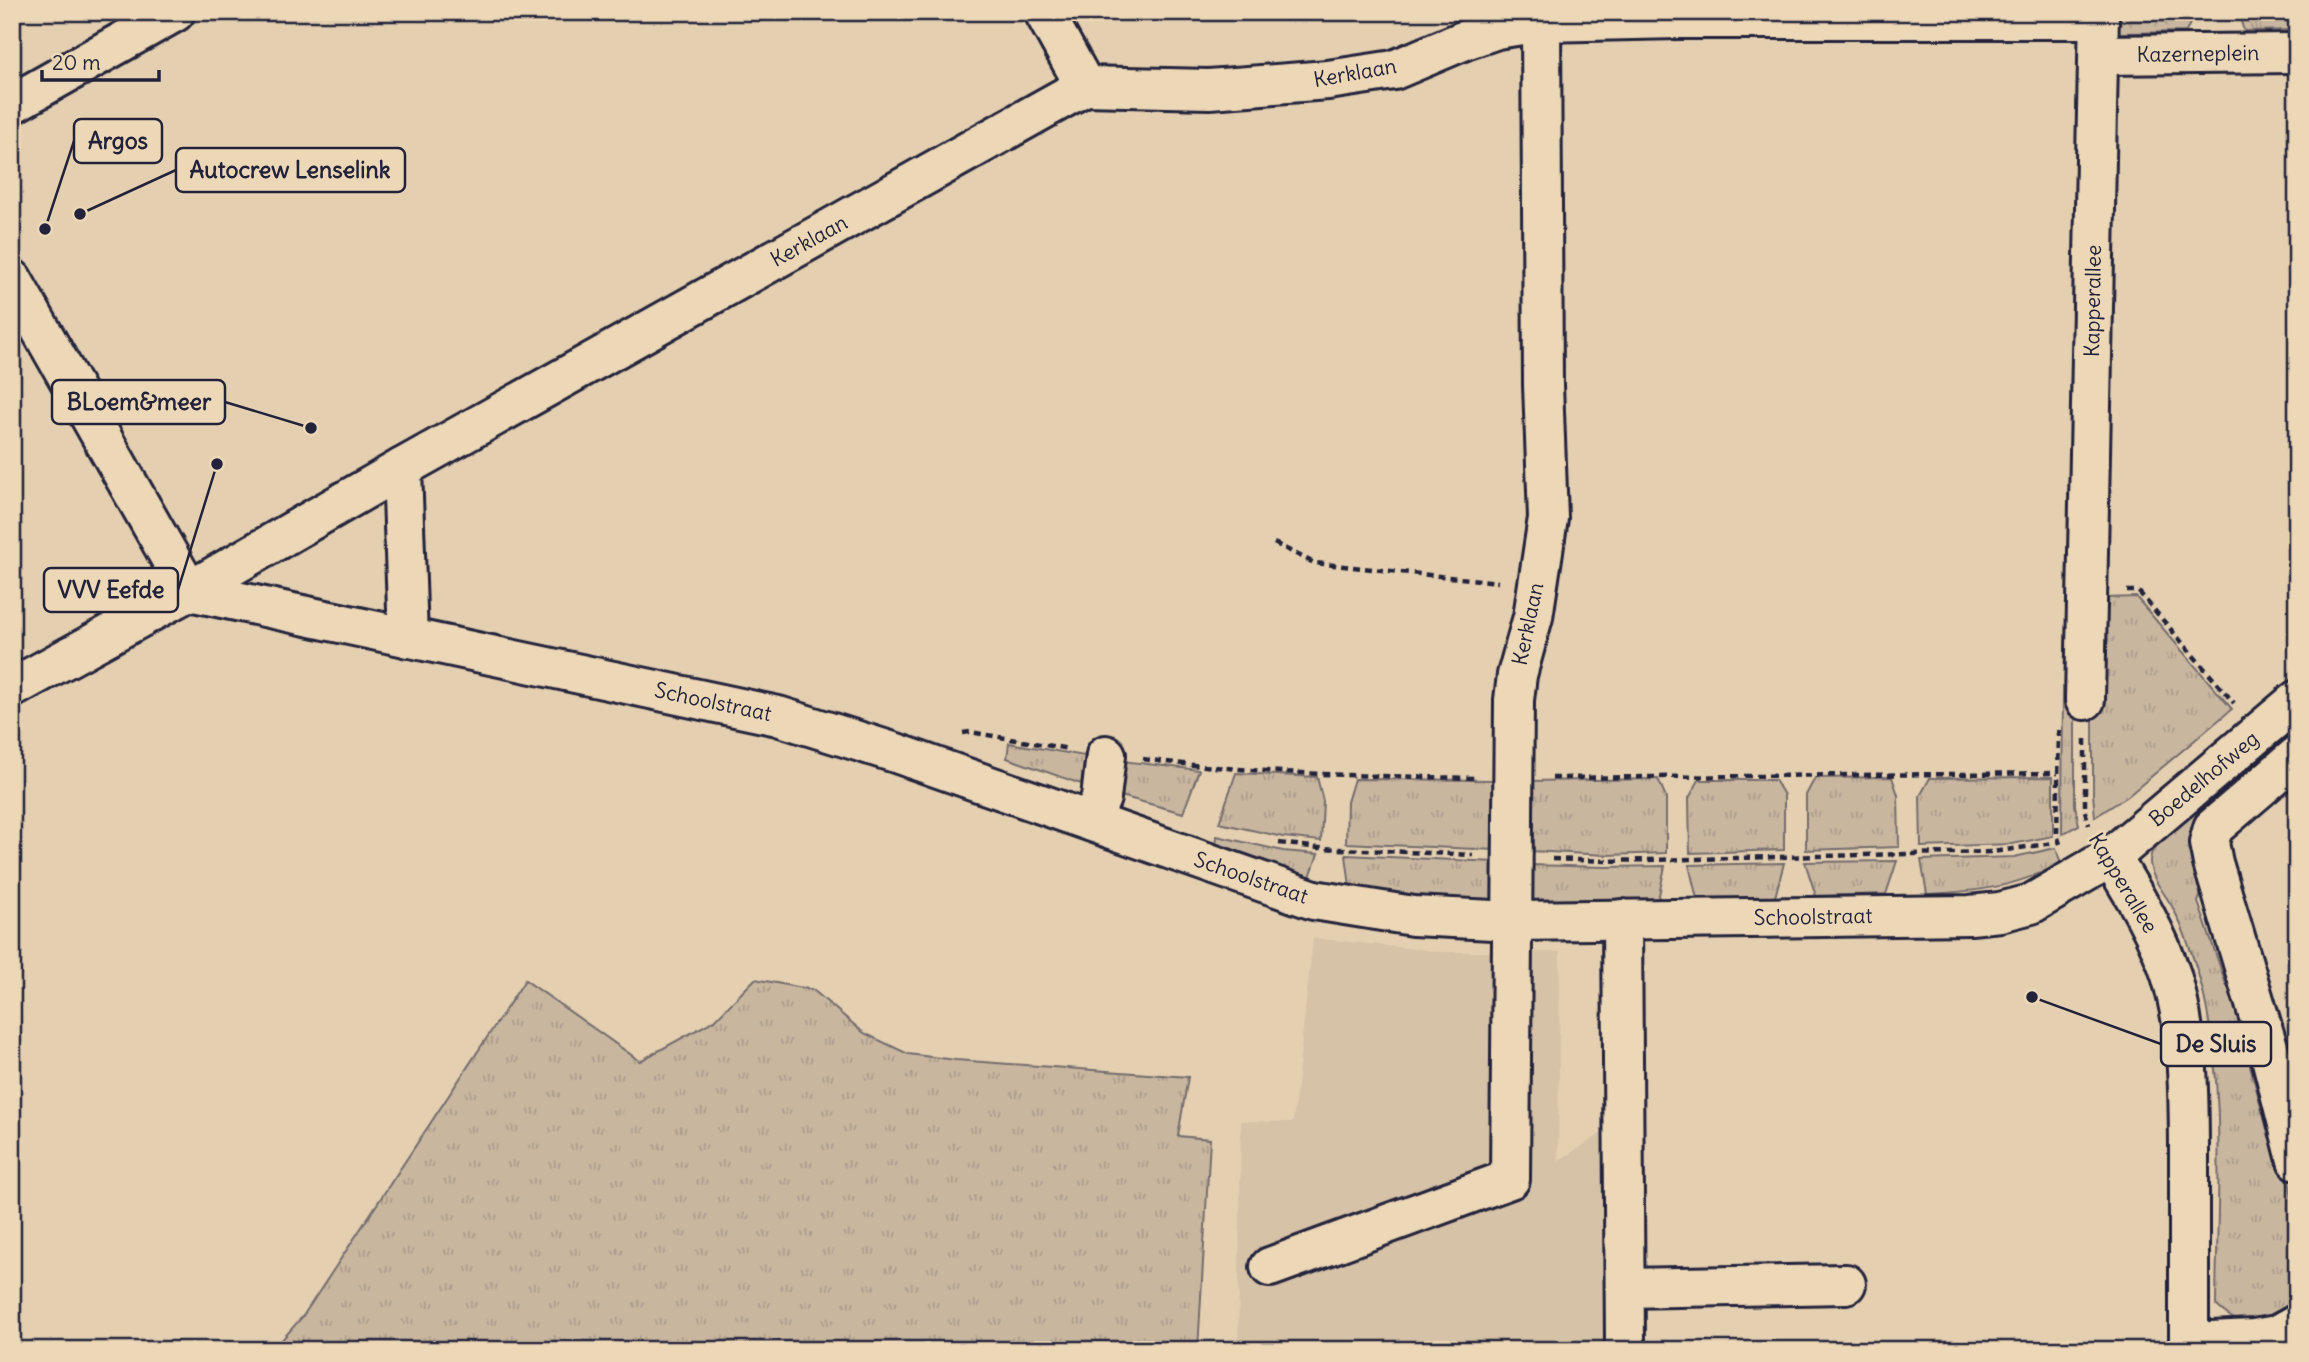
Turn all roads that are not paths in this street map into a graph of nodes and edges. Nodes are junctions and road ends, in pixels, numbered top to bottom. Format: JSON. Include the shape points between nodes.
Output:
{"nodes":[{"id":1,"x":1044,"y":12,"type":"edge"},
{"id":2,"x":172,"y":13,"type":"edge"},
{"id":3,"x":1541,"y":22,"type":"junction"},
{"id":4,"x":2099,"y":29,"type":"edge"},
{"id":5,"x":2297,"y":53,"type":"edge"},
{"id":6,"x":1085,"y":86,"type":"junction"},
{"id":7,"x":12,"y":104,"type":"edge"},
{"id":8,"x":12,"y":279,"type":"edge"},
{"id":9,"x":24,"y":325,"type":"edge"},
{"id":10,"x":402,"y":468,"type":"junction"},
{"id":11,"x":189,"y":591,"type":"junction"},
{"id":12,"x":408,"y":638,"type":"junction"},
{"id":13,"x":12,"y":688,"type":"edge"},
{"id":14,"x":2085,"y":700,"type":"road end"},
{"id":15,"x":2297,"y":700,"type":"edge"},
{"id":16,"x":1106,"y":755,"type":"dead end"},
{"id":17,"x":2288,"y":764,"type":"edge"},
{"id":18,"x":1091,"y":821,"type":"junction"},
{"id":19,"x":2100,"y":843,"type":"junction"},
{"id":20,"x":1622,"y":919,"type":"junction"},
{"id":21,"x":1513,"y":920,"type":"junction"},
{"id":22,"x":2297,"y":1160,"type":"edge"},
{"id":23,"x":1270,"y":1267,"type":"dead end"},
{"id":24,"x":1846,"y":1284,"type":"dead end"},
{"id":25,"x":1625,"y":1288,"type":"junction"},
{"id":26,"x":2297,"y":1324,"type":"edge"},
{"id":27,"x":1625,"y":1344,"type":"dead end"},
{"id":28,"x":2189,"y":1346,"type":"edge"}],
"edges":[{"from":1,"to":6,"type":"street"},
{"from":2,"to":7,"type":"street"},
{"from":3,"to":4,"type":"street","name":"Kazerneplein","via":[[1680,19]]},
{"from":3,"to":6,"type":"street","name":"Kerklaan","via":[[1497,29],[1394,70],[1328,80],[1209,89]]},
{"from":3,"to":21,"type":"street","name":"Kerklaan","via":[[1548,518],[1514,700]]},
{"from":4,"to":5,"type":"street","name":"Kazerneplein"},
{"from":4,"to":14,"type":"street","name":"Kapperallee"},
{"from":6,"to":10,"type":"street","name":"Kerklaan"},
{"from":8,"to":9,"type":"street"},
{"from":9,"to":11,"type":"street"},
{"from":10,"to":11,"type":"street"},
{"from":10,"to":12,"type":"street"},
{"from":11,"to":12,"type":"street","name":"Schoolstraat"},
{"from":11,"to":13,"type":"street"},
{"from":12,"to":18,"type":"street","name":"Schoolstraat","via":[[778,716]]},
{"from":15,"to":19,"type":"street","name":"Boedelhofweg","via":[[2259,732]]},
{"from":16,"to":18,"type":"street","via":[[1101,798]]},
{"from":17,"to":22,"type":"street","via":[[2213,828],[2209,843]]},
{"from":18,"to":21,"type":"street","name":"Schoolstraat","via":[[1314,900],[1413,916]]},
{"from":19,"to":20,"type":"street","name":"Schoolstraat","via":[[2031,904],[2000,912]]},
{"from":19,"to":28,"type":"street","name":"Kapperallee","via":[[2156,936],[2180,1012],[2189,1101]]},
{"from":20,"to":21,"type":"street","name":"Schoolstraat"},
{"from":20,"to":25,"type":"street"},
{"from":21,"to":23,"type":"street","name":"Kerklaan","via":[[1510,1179]]},
{"from":24,"to":25,"type":"street"},
{"from":25,"to":27,"type":"street"},
{"from":26,"to":28,"type":"street","name":"Kapperallee","via":[[2277,1335]]}]}
